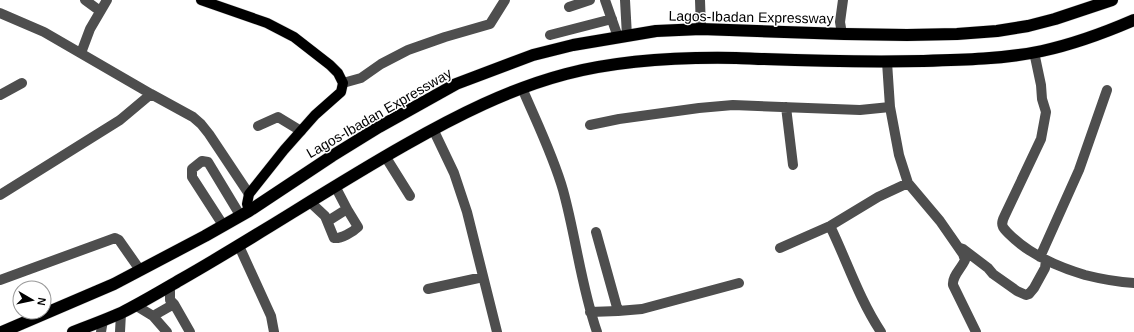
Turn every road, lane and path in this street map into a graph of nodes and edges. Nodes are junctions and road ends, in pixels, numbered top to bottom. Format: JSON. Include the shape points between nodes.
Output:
{"nodes":[{"id":1,"x":85,"y":0,"type":"edge"},
{"id":2,"x":107,"y":0,"type":"edge"},
{"id":3,"x":200,"y":0,"type":"edge"},
{"id":4,"x":505,"y":0,"type":"edge"},
{"id":5,"x":590,"y":0,"type":"edge"},
{"id":6,"x":605,"y":0,"type":"edge"},
{"id":7,"x":625,"y":0,"type":"edge"},
{"id":8,"x":700,"y":0,"type":"edge"},
{"id":9,"x":843,"y":0,"type":"edge"},
{"id":10,"x":1112,"y":0,"type":"edge"},
{"id":11,"x":569,"y":7,"type":"dead end"},
{"id":12,"x":100,"y":10,"type":"junction"},
{"id":13,"x":0,"y":12,"type":"edge"},
{"id":14,"x":612,"y":19,"type":"junction"},
{"id":15,"x":1134,"y":20,"type":"edge"},
{"id":16,"x":701,"y":29,"type":"junction"},
{"id":17,"x":842,"y":34,"type":"junction"},
{"id":18,"x":550,"y":35,"type":"dead end"},
{"id":19,"x":622,"y":37,"type":"junction"},
{"id":20,"x":1034,"y":52,"type":"junction"},
{"id":21,"x":81,"y":53,"type":"junction"},
{"id":22,"x":887,"y":62,"type":"junction"},
{"id":23,"x":22,"y":83,"type":"dead end"},
{"id":24,"x":343,"y":83,"type":"junction"},
{"id":25,"x":522,"y":88,"type":"junction"},
{"id":26,"x":1107,"y":90,"type":"dead end"},
{"id":27,"x":150,"y":94,"type":"junction"},
{"id":28,"x":0,"y":95,"type":"edge"},
{"id":29,"x":786,"y":107,"type":"junction"},
{"id":30,"x":890,"y":107,"type":"junction"},
{"id":31,"x":590,"y":125,"type":"dead end"},
{"id":32,"x":258,"y":126,"type":"dead end"},
{"id":33,"x":433,"y":129,"type":"junction"},
{"id":34,"x":301,"y":131,"type":"junction"},
{"id":35,"x":385,"y":156,"type":"junction"},
{"id":36,"x":793,"y":165,"type":"dead end"},
{"id":37,"x":908,"y":183,"type":"junction"},
{"id":38,"x":335,"y":186,"type":"junction"},
{"id":39,"x":249,"y":194,"type":"junction"},
{"id":40,"x":0,"y":195,"type":"edge"},
{"id":41,"x":410,"y":196,"type":"dead end"},
{"id":42,"x":310,"y":202,"type":"junction"},
{"id":43,"x":346,"y":209,"type":"junction"},
{"id":44,"x":244,"y":213,"type":"junction"},
{"id":45,"x":328,"y":221,"type":"junction"},
{"id":46,"x":224,"y":225,"type":"junction"},
{"id":47,"x":830,"y":226,"type":"junction"},
{"id":48,"x":596,"y":232,"type":"dead end"},
{"id":49,"x":239,"y":246,"type":"junction"},
{"id":50,"x":780,"y":248,"type":"dead end"},
{"id":51,"x":958,"y":248,"type":"junction"},
{"id":52,"x":1043,"y":258,"type":"junction"},
{"id":53,"x":140,"y":270,"type":"junction"},
{"id":54,"x":482,"y":277,"type":"junction"},
{"id":55,"x":0,"y":280,"type":"edge"},
{"id":56,"x":739,"y":283,"type":"dead end"},
{"id":57,"x":1134,"y":283,"type":"edge"},
{"id":58,"x":170,"y":286,"type":"junction"},
{"id":59,"x":428,"y":289,"type":"dead end"},
{"id":60,"x":174,"y":304,"type":"junction"},
{"id":61,"x":135,"y":305,"type":"junction"},
{"id":62,"x":618,"y":311,"type":"junction"},
{"id":63,"x":590,"y":312,"type":"junction"},
{"id":64,"x":121,"y":313,"type":"junction"},
{"id":65,"x":153,"y":316,"type":"junction"},
{"id":66,"x":102,"y":326,"type":"edge"},
{"id":67,"x":2,"y":332,"type":"edge"},
{"id":68,"x":73,"y":332,"type":"edge"},
{"id":69,"x":120,"y":332,"type":"edge"},
{"id":70,"x":167,"y":332,"type":"edge"},
{"id":71,"x":190,"y":332,"type":"edge"},
{"id":72,"x":274,"y":332,"type":"edge"},
{"id":73,"x":497,"y":332,"type":"edge"},
{"id":74,"x":597,"y":332,"type":"edge"},
{"id":75,"x":881,"y":332,"type":"edge"},
{"id":76,"x":976,"y":332,"type":"edge"}],
"edges":[{"from":1,"to":12,"type":"street"},
{"from":2,"to":12,"type":"street"},
{"from":3,"to":24,"type":"main road","via":[[267,23],[294,37],[330,64]]},
{"from":4,"to":24,"type":"street","via":[[490,24],[445,36],[408,50],[361,78]]},
{"from":5,"to":11,"type":"street"},
{"from":6,"to":14,"type":"street"},
{"from":7,"to":19,"type":"street"},
{"from":8,"to":16,"type":"street"},
{"from":9,"to":17,"type":"street","via":[[840,22]]},
{"from":10,"to":17,"type":"highway","name":"Lagos-Ibadan Expressway","via":[[1055,19],[997,31],[950,34]]},
{"from":12,"to":21,"type":"street"},
{"from":13,"to":21,"type":"street","via":[[44,32]]},
{"from":14,"to":18,"type":"street"},
{"from":14,"to":19,"type":"street"},
{"from":15,"to":20,"type":"highway","via":[[1075,43]]},
{"from":16,"to":17,"type":"highway","name":"Lagos-Ibadan Expressway"},
{"from":16,"to":19,"type":"highway","name":"Lagos-Ibadan Expressway","via":[[656,31]]},
{"from":19,"to":44,"type":"highway","name":"Lagos-Ibadan Expressway","via":[[573,45],[533,56],[456,84],[352,143]]},
{"from":20,"to":22,"type":"highway","via":[[1001,57]]},
{"from":20,"to":52,"type":"street","via":[[1046,112],[1041,139],[1002,222],[1003,228],[1015,240]]},
{"from":21,"to":27,"type":"street"},
{"from":22,"to":25,"type":"highway","via":[[666,59],[617,64],[567,74]]},
{"from":22,"to":30,"type":"street"},
{"from":23,"to":28,"type":"street"},
{"from":24,"to":34,"type":"main road","via":[[341,92]]},
{"from":25,"to":33,"type":"highway","via":[[476,106]]},
{"from":25,"to":63,"type":"street","via":[[563,189]]},
{"from":26,"to":52,"type":"street","via":[[1076,177]]},
{"from":27,"to":39,"type":"street","via":[[201,124]]},
{"from":27,"to":40,"type":"street","via":[[120,120]]},
{"from":29,"to":30,"type":"street","via":[[860,110]]},
{"from":29,"to":31,"type":"street","via":[[734,105],[699,108]]},
{"from":29,"to":36,"type":"street"},
{"from":30,"to":37,"type":"street","via":[[899,155]]},
{"from":32,"to":34,"type":"street","via":[[278,117]]},
{"from":33,"to":35,"type":"highway"},
{"from":33,"to":54,"type":"street","via":[[454,173],[467,212]]},
{"from":34,"to":39,"type":"main road"},
{"from":35,"to":38,"type":"highway"},
{"from":35,"to":41,"type":"street"},
{"from":37,"to":47,"type":"street","via":[[878,197]]},
{"from":37,"to":51,"type":"street","via":[[940,221]]},
{"from":38,"to":42,"type":"highway"},
{"from":38,"to":43,"type":"street"},
{"from":39,"to":44,"type":"main road"},
{"from":42,"to":45,"type":"street"},
{"from":42,"to":49,"type":"highway"},
{"from":43,"to":45,"type":"street"},
{"from":43,"to":45,"type":"street","via":[[358,227],[355,230],[335,238],[332,236]]},
{"from":44,"to":46,"type":"highway","name":"Lagos-Ibadan Expressway"},
{"from":44,"to":46,"type":"street","via":[[208,162],[202,161],[192,169],[192,177]]},
{"from":46,"to":53,"type":"highway","name":"Lagos-Ibadan Expressway"},
{"from":47,"to":50,"type":"street"},
{"from":47,"to":75,"type":"street","via":[[856,288]]},
{"from":48,"to":62,"type":"street"},
{"from":49,"to":58,"type":"highway"},
{"from":49,"to":72,"type":"street","via":[[271,316]]},
{"from":51,"to":52,"type":"street","via":[[963,249],[993,274],[1026,295],[1034,288],[1045,268]]},
{"from":51,"to":76,"type":"street","via":[[965,260],[952,285]]},
{"from":52,"to":57,"type":"street","via":[[1084,274]]},
{"from":53,"to":55,"type":"street","via":[[115,238]]},
{"from":53,"to":67,"type":"highway","name":"Lagos-Ibadan Expressway","via":[[114,284]]},
{"from":54,"to":59,"type":"street"},
{"from":54,"to":73,"type":"street"},
{"from":56,"to":62,"type":"street","via":[[642,309]]},
{"from":58,"to":60,"type":"street","via":[[170,300]]},
{"from":58,"to":61,"type":"highway"},
{"from":60,"to":65,"type":"street"},
{"from":60,"to":71,"type":"street"},
{"from":61,"to":64,"type":"highway"},
{"from":61,"to":65,"type":"street"},
{"from":62,"to":63,"type":"street"},
{"from":63,"to":74,"type":"street"},
{"from":64,"to":66,"type":"highway"},
{"from":64,"to":69,"type":"street"},
{"from":65,"to":70,"type":"street"},
{"from":66,"to":68,"type":"highway"}]}
